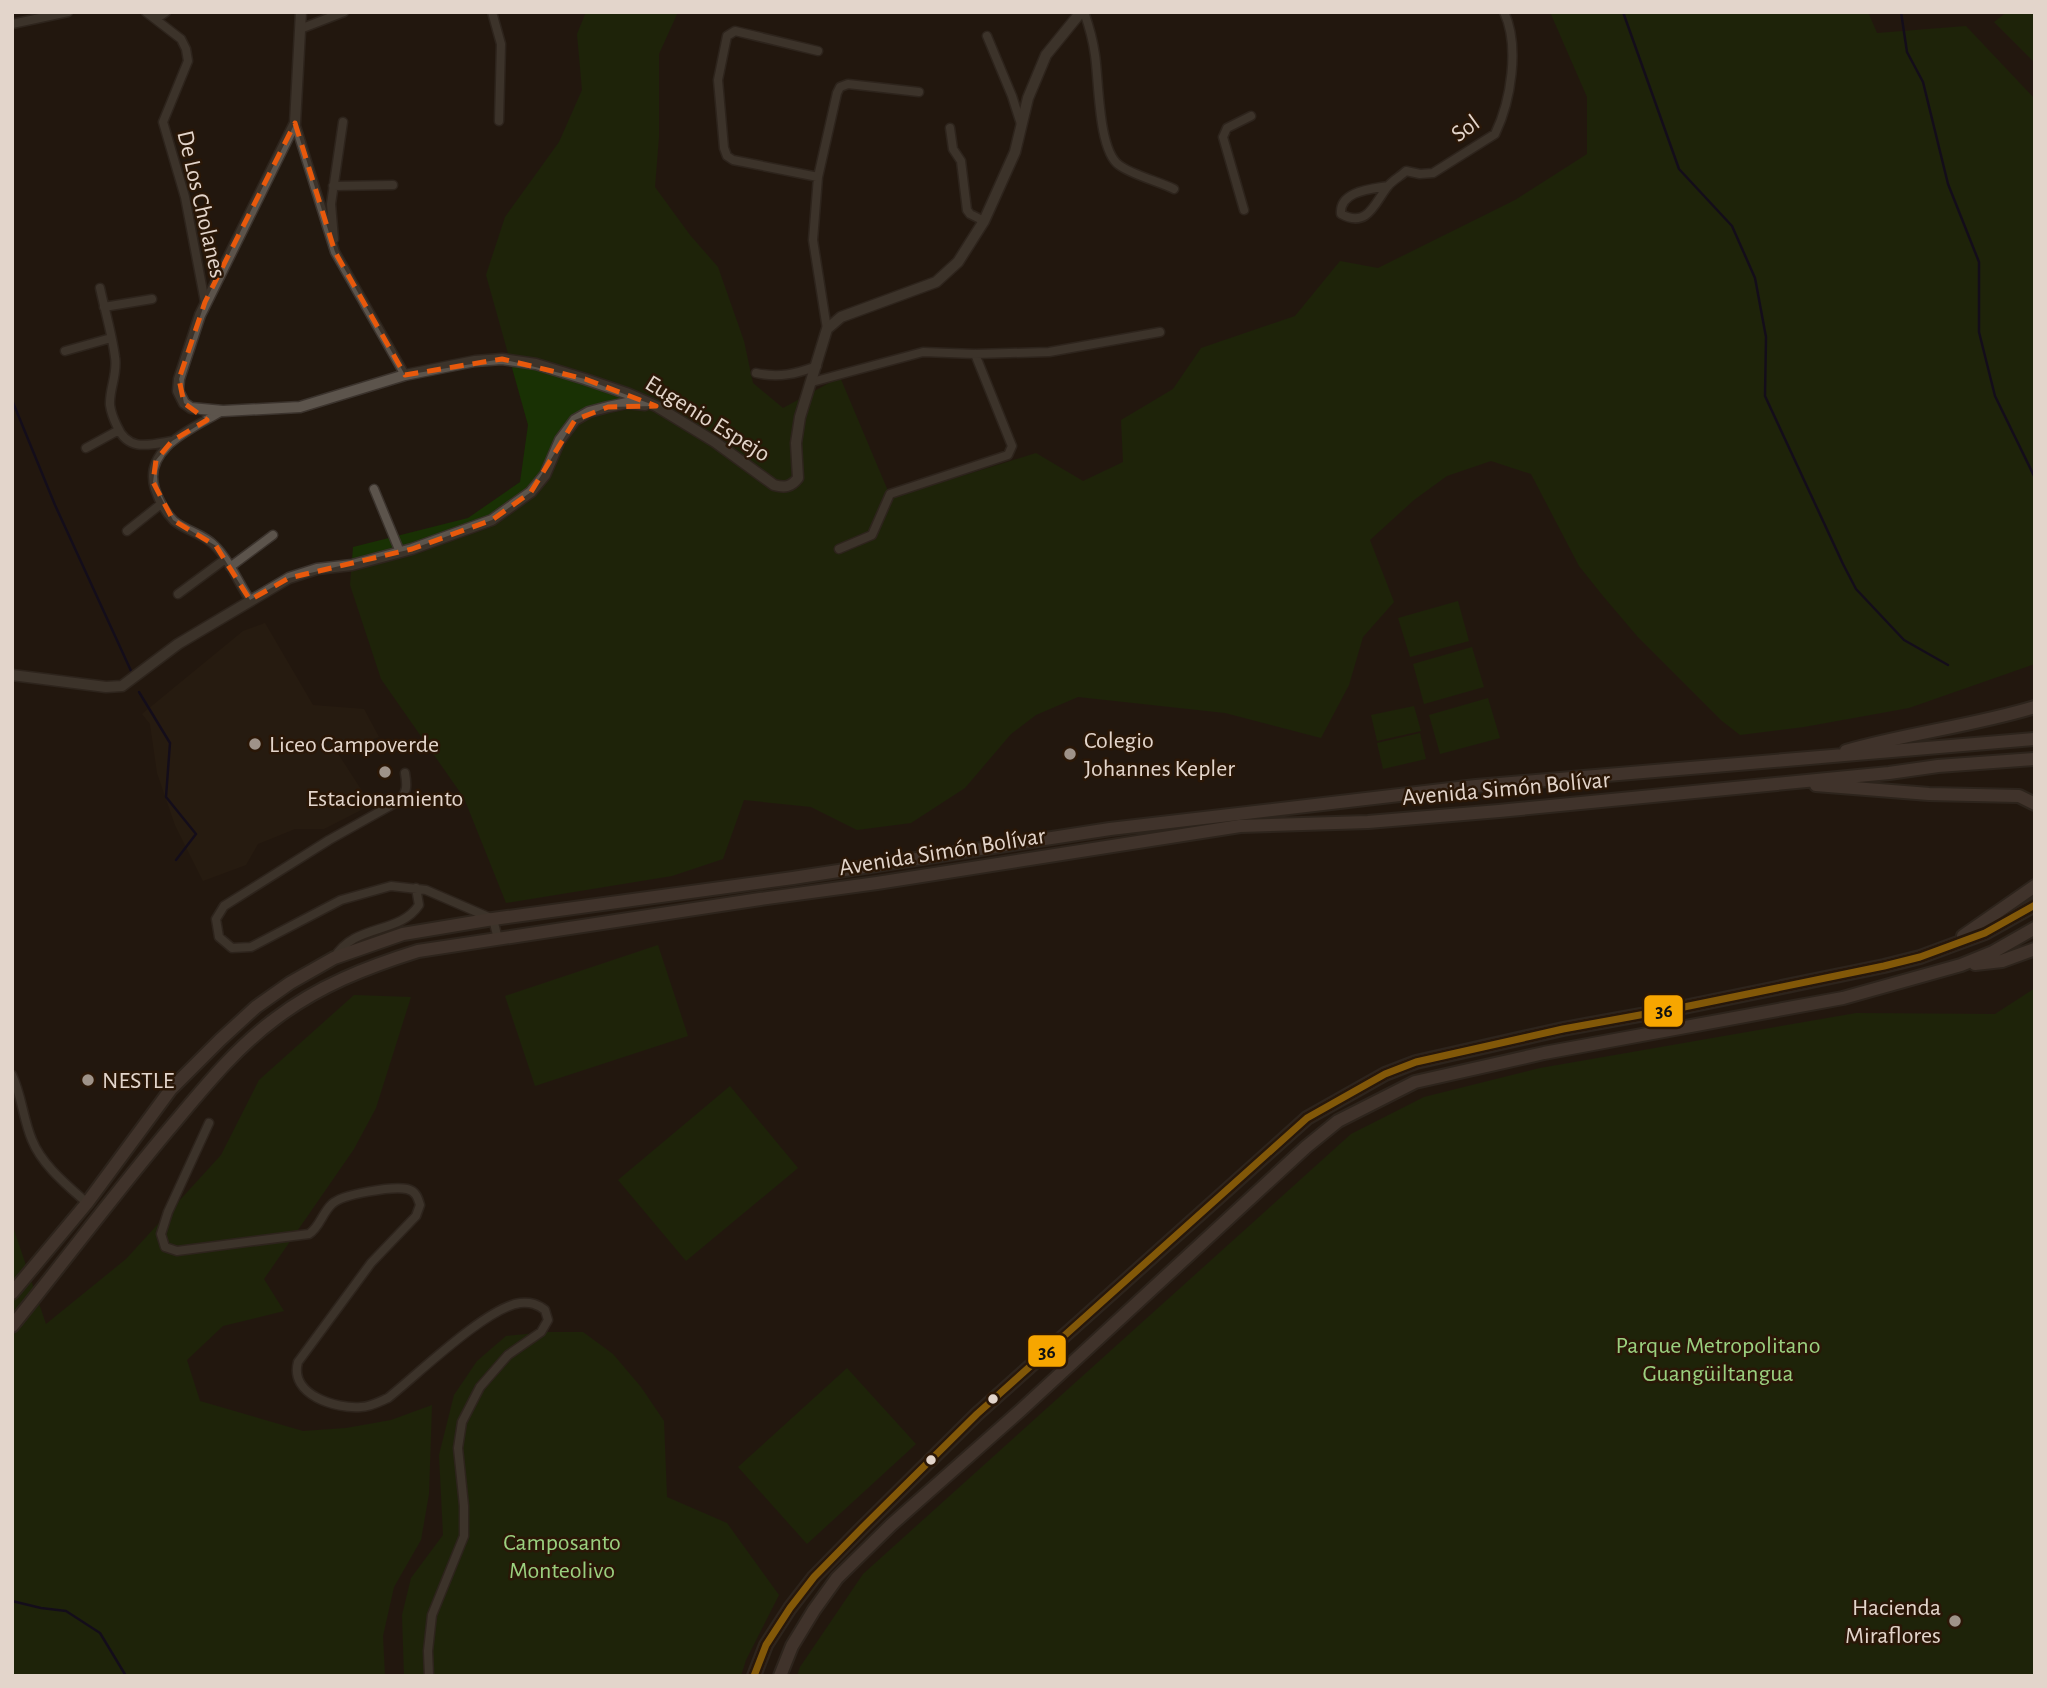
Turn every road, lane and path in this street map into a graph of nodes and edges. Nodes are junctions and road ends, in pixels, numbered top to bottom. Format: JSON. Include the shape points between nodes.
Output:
{"nodes":[{"id":1,"x":68,"y":12,"type":"edge"},
{"id":2,"x":146,"y":12,"type":"edge"},
{"id":3,"x":166,"y":12,"type":"edge"},
{"id":4,"x":301,"y":12,"type":"edge"},
{"id":5,"x":344,"y":12,"type":"edge"},
{"id":6,"x":492,"y":12,"type":"edge"},
{"id":7,"x":1082,"y":12,"type":"edge"},
{"id":8,"x":1504,"y":12,"type":"edge"},
{"id":9,"x":156,"y":19,"type":"junction"},
{"id":10,"x":12,"y":24,"type":"edge"},
{"id":11,"x":300,"y":30,"type":"junction"},
{"id":12,"x":987,"y":36,"type":"dead end"},
{"id":13,"x":818,"y":51,"type":"dead end"},
{"id":14,"x":919,"y":92,"type":"dead end"},
{"id":15,"x":1251,"y":116,"type":"dead end"},
{"id":16,"x":499,"y":121,"type":"dead end"},
{"id":17,"x":295,"y":122,"type":"junction"},
{"id":18,"x":343,"y":122,"type":"dead end"},
{"id":19,"x":1021,"y":126,"type":"junction"},
{"id":20,"x":950,"y":128,"type":"dead end"},
{"id":21,"x":818,"y":177,"type":"junction"},
{"id":22,"x":393,"y":185,"type":"dead end"},
{"id":23,"x":334,"y":186,"type":"junction"},
{"id":24,"x":1388,"y":186,"type":"junction"},
{"id":25,"x":1174,"y":189,"type":"dead end"},
{"id":26,"x":1244,"y":210,"type":"dead end"},
{"id":27,"x":984,"y":221,"type":"junction"},
{"id":28,"x":335,"y":252,"type":"junction"},
{"id":29,"x":100,"y":288,"type":"dead end"},
{"id":30,"x":152,"y":299,"type":"dead end"},
{"id":31,"x":205,"y":302,"type":"junction"},
{"id":32,"x":104,"y":307,"type":"junction"},
{"id":33,"x":827,"y":329,"type":"junction"},
{"id":34,"x":1160,"y":332,"type":"dead end"},
{"id":35,"x":111,"y":338,"type":"junction"},
{"id":36,"x":65,"y":351,"type":"dead end"},
{"id":37,"x":975,"y":354,"type":"junction"},
{"id":38,"x":817,"y":366,"type":"junction"},
{"id":39,"x":757,"y":373,"type":"dead end"},
{"id":40,"x":405,"y":375,"type":"junction"},
{"id":41,"x":812,"y":382,"type":"junction"},
{"id":42,"x":656,"y":406,"type":"junction"},
{"id":43,"x":223,"y":411,"type":"junction"},
{"id":44,"x":119,"y":430,"type":"junction"},
{"id":45,"x":172,"y":441,"type":"junction"},
{"id":46,"x":86,"y":448,"type":"dead end"},
{"id":47,"x":374,"y":489,"type":"dead end"},
{"id":48,"x":161,"y":504,"type":"junction"},
{"id":49,"x":127,"y":531,"type":"dead end"},
{"id":50,"x":274,"y":535,"type":"dead end"},
{"id":51,"x":839,"y":549,"type":"dead end"},
{"id":52,"x":400,"y":552,"type":"junction"},
{"id":53,"x":227,"y":563,"type":"junction"},
{"id":54,"x":178,"y":594,"type":"dead end"},
{"id":55,"x":250,"y":600,"type":"junction"},
{"id":56,"x":12,"y":675,"type":"edge"},
{"id":57,"x":2035,"y":707,"type":"edge"},
{"id":58,"x":2035,"y":739,"type":"edge"},
{"id":59,"x":1819,"y":759,"type":"junction"},
{"id":60,"x":2035,"y":759,"type":"edge"},
{"id":61,"x":405,"y":773,"type":"dead end"},
{"id":62,"x":1773,"y":782,"type":"junction"},
{"id":63,"x":2035,"y":804,"type":"edge"},
{"id":64,"x":2035,"y":886,"type":"edge"},
{"id":65,"x":416,"y":888,"type":"junction"},
{"id":66,"x":2035,"y":905,"type":"edge"},
{"id":67,"x":493,"y":919,"type":"junction"},
{"id":68,"x":2035,"y":928,"type":"edge"},
{"id":69,"x":498,"y":939,"type":"junction"},
{"id":70,"x":1945,"y":948,"type":"junction"},
{"id":71,"x":2035,"y":949,"type":"edge"},
{"id":72,"x":334,"y":958,"type":"junction"},
{"id":73,"x":1961,"y":965,"type":"junction"},
{"id":74,"x":12,"y":1076,"type":"edge"},
{"id":75,"x":209,"y":1123,"type":"dead end"},
{"id":76,"x":87,"y":1203,"type":"junction"},
{"id":77,"x":12,"y":1293,"type":"edge"},
{"id":78,"x":1075,"y":1325,"type":"junction"},
{"id":79,"x":12,"y":1326,"type":"edge"},
{"id":80,"x":1092,"y":1343,"type":"junction"},
{"id":81,"x":429,"y":1676,"type":"edge"},
{"id":82,"x":754,"y":1676,"type":"edge"},
{"id":83,"x":780,"y":1676,"type":"edge"}],
"edges":[{"from":1,"to":10,"type":"street"},
{"from":2,"to":9,"type":"street","name":"De Los Cholanes"},
{"from":3,"to":9,"type":"street"},
{"from":4,"to":11,"type":"street","name":"Eugenio Espejo"},
{"from":5,"to":11,"type":"street"},
{"from":6,"to":16,"type":"street","via":[[502,44]]},
{"from":7,"to":19,"type":"street","via":[[1046,55]]},
{"from":7,"to":25,"type":"street","via":[[1094,51],[1102,132],[1110,156],[1119,166]]},
{"from":8,"to":24,"type":"street","name":"Sol","via":[[1513,39],[1511,70],[1495,134],[1433,173],[1406,171]]},
{"from":9,"to":31,"type":"street","name":"De Los Cholanes","via":[[181,39],[186,49],[188,61],[163,122],[185,197]]},
{"from":11,"to":17,"type":"street","name":"Eugenio Espejo"},
{"from":12,"to":19,"type":"street"},
{"from":13,"to":21,"type":"street","via":[[735,31],[727,36],[718,79],[727,156]]},
{"from":14,"to":21,"type":"street","via":[[848,84],[841,88]]},
{"from":15,"to":26,"type":"street","via":[[1231,125],[1223,137]]},
{"from":17,"to":28,"type":"street"},
{"from":17,"to":31,"type":"street","name":"Eugenio Espejo"},
{"from":18,"to":23,"type":"street"},
{"from":19,"to":27,"type":"street","via":[[1015,152]]},
{"from":20,"to":27,"type":"street","via":[[953,149],[961,162],[967,209]]},
{"from":21,"to":33,"type":"street","via":[[813,240]]},
{"from":22,"to":23,"type":"street"},
{"from":23,"to":28,"type":"street"},
{"from":24,"to":24,"type":"street","name":"Sol","via":[[1378,204],[1361,218],[1341,214],[1345,198]]},
{"from":27,"to":33,"type":"street","via":[[958,262],[936,282],[841,317]]},
{"from":28,"to":40,"type":"street"},
{"from":29,"to":32,"type":"street"},
{"from":30,"to":32,"type":"street"},
{"from":31,"to":43,"type":"street","name":"Eugenio Espejo","via":[[178,391],[191,408]]},
{"from":32,"to":35,"type":"street"},
{"from":33,"to":38,"type":"street","name":"Eugenio Espejo"},
{"from":34,"to":37,"type":"street","via":[[1049,352]]},
{"from":35,"to":36,"type":"street"},
{"from":35,"to":44,"type":"street","via":[[116,371],[110,404]]},
{"from":37,"to":41,"type":"street","via":[[923,352]]},
{"from":37,"to":51,"type":"street","via":[[1011,451],[890,494],[872,535]]},
{"from":38,"to":39,"type":"street","via":[[788,376]]},
{"from":38,"to":41,"type":"street","name":"Eugenio Espejo"},
{"from":40,"to":42,"type":"street","name":"Eugenio Espejo","via":[[502,359],[536,364]]},
{"from":40,"to":43,"type":"street","name":"Eugenio Espejo","via":[[300,407]]},
{"from":41,"to":42,"type":"street","name":"Eugenio Espejo","via":[[796,443],[798,478],[785,488]]},
{"from":42,"to":52,"type":"street","via":[[627,403],[589,412],[575,420],[560,440],[545,475],[513,508],[492,520]]},
{"from":43,"to":45,"type":"street"},
{"from":44,"to":45,"type":"street","via":[[134,445]]},
{"from":44,"to":46,"type":"street"},
{"from":45,"to":48,"type":"street","via":[[153,470]]},
{"from":47,"to":52,"type":"street"},
{"from":48,"to":49,"type":"street"},
{"from":48,"to":53,"type":"street","via":[[173,520],[216,546]]},
{"from":50,"to":53,"type":"street"},
{"from":52,"to":55,"type":"street","via":[[317,569],[289,578]]},
{"from":53,"to":54,"type":"street"},
{"from":53,"to":55,"type":"street"},
{"from":55,"to":56,"type":"street","via":[[178,644],[122,686]]},
{"from":57,"to":59,"type":"highway"},
{"from":58,"to":59,"type":"highway","name":"Avenida Simón Bolívar"},
{"from":59,"to":67,"type":"highway","name":"Avenida Simón Bolívar","via":[[1476,786],[1097,831]]},
{"from":60,"to":62,"type":"highway","name":"Avenida Simón Bolívar"},
{"from":61,"to":65,"type":"street","via":[[406,790],[397,802],[224,906],[216,919],[219,937],[232,948],[251,947],[352,896],[391,886]]},
{"from":62,"to":63,"type":"highway","via":[[2019,796]]},
{"from":62,"to":69,"type":"highway","name":"Avenida Simón Bolívar","via":[[1368,822],[1240,826]]},
{"from":64,"to":70,"type":"highway"},
{"from":65,"to":67,"type":"street"},
{"from":65,"to":72,"type":"street","via":[[419,905],[413,914],[351,940]]},
{"from":66,"to":70,"type":"highway"},
{"from":67,"to":69,"type":"street"},
{"from":67,"to":72,"type":"highway","name":"Avenida Simón Bolívar","via":[[403,934]]},
{"from":68,"to":73,"type":"highway"},
{"from":69,"to":79,"type":"highway","name":"Avenida Simón Bolívar","via":[[418,951],[375,965],[334,982],[276,1018],[232,1055],[190,1104]]},
{"from":70,"to":78,"type":"highway","via":[[1833,978],[1443,1055],[1385,1074],[1307,1118]]},
{"from":71,"to":73,"type":"highway","via":[[2002,961]]},
{"from":72,"to":76,"type":"highway","name":"Avenida Simón Bolívar","via":[[256,1007],[219,1040],[171,1089]]},
{"from":73,"to":80,"type":"highway","via":[[1843,998],[1544,1053],[1415,1082],[1338,1121]]},
{"from":74,"to":76,"type":"street","via":[[40,1157]]},
{"from":75,"to":81,"type":"street","via":[[168,1212],[161,1234],[165,1247],[177,1251],[309,1234],[339,1199],[388,1188],[410,1189],[418,1196],[416,1216],[371,1263],[298,1362],[296,1376],[313,1396],[350,1406],[376,1403],[496,1312],[518,1303],[536,1303],[545,1310],[548,1320],[541,1332],[508,1355],[486,1379],[462,1422],[458,1448],[464,1536],[432,1615]]},
{"from":76,"to":77,"type":"highway","name":"Avenida Simón Bolívar"},
{"from":78,"to":80,"type":"highway"},
{"from":78,"to":82,"type":"highway","via":[[814,1577],[766,1645]]},
{"from":80,"to":83,"type":"highway","via":[[837,1578],[792,1646]]}]}
